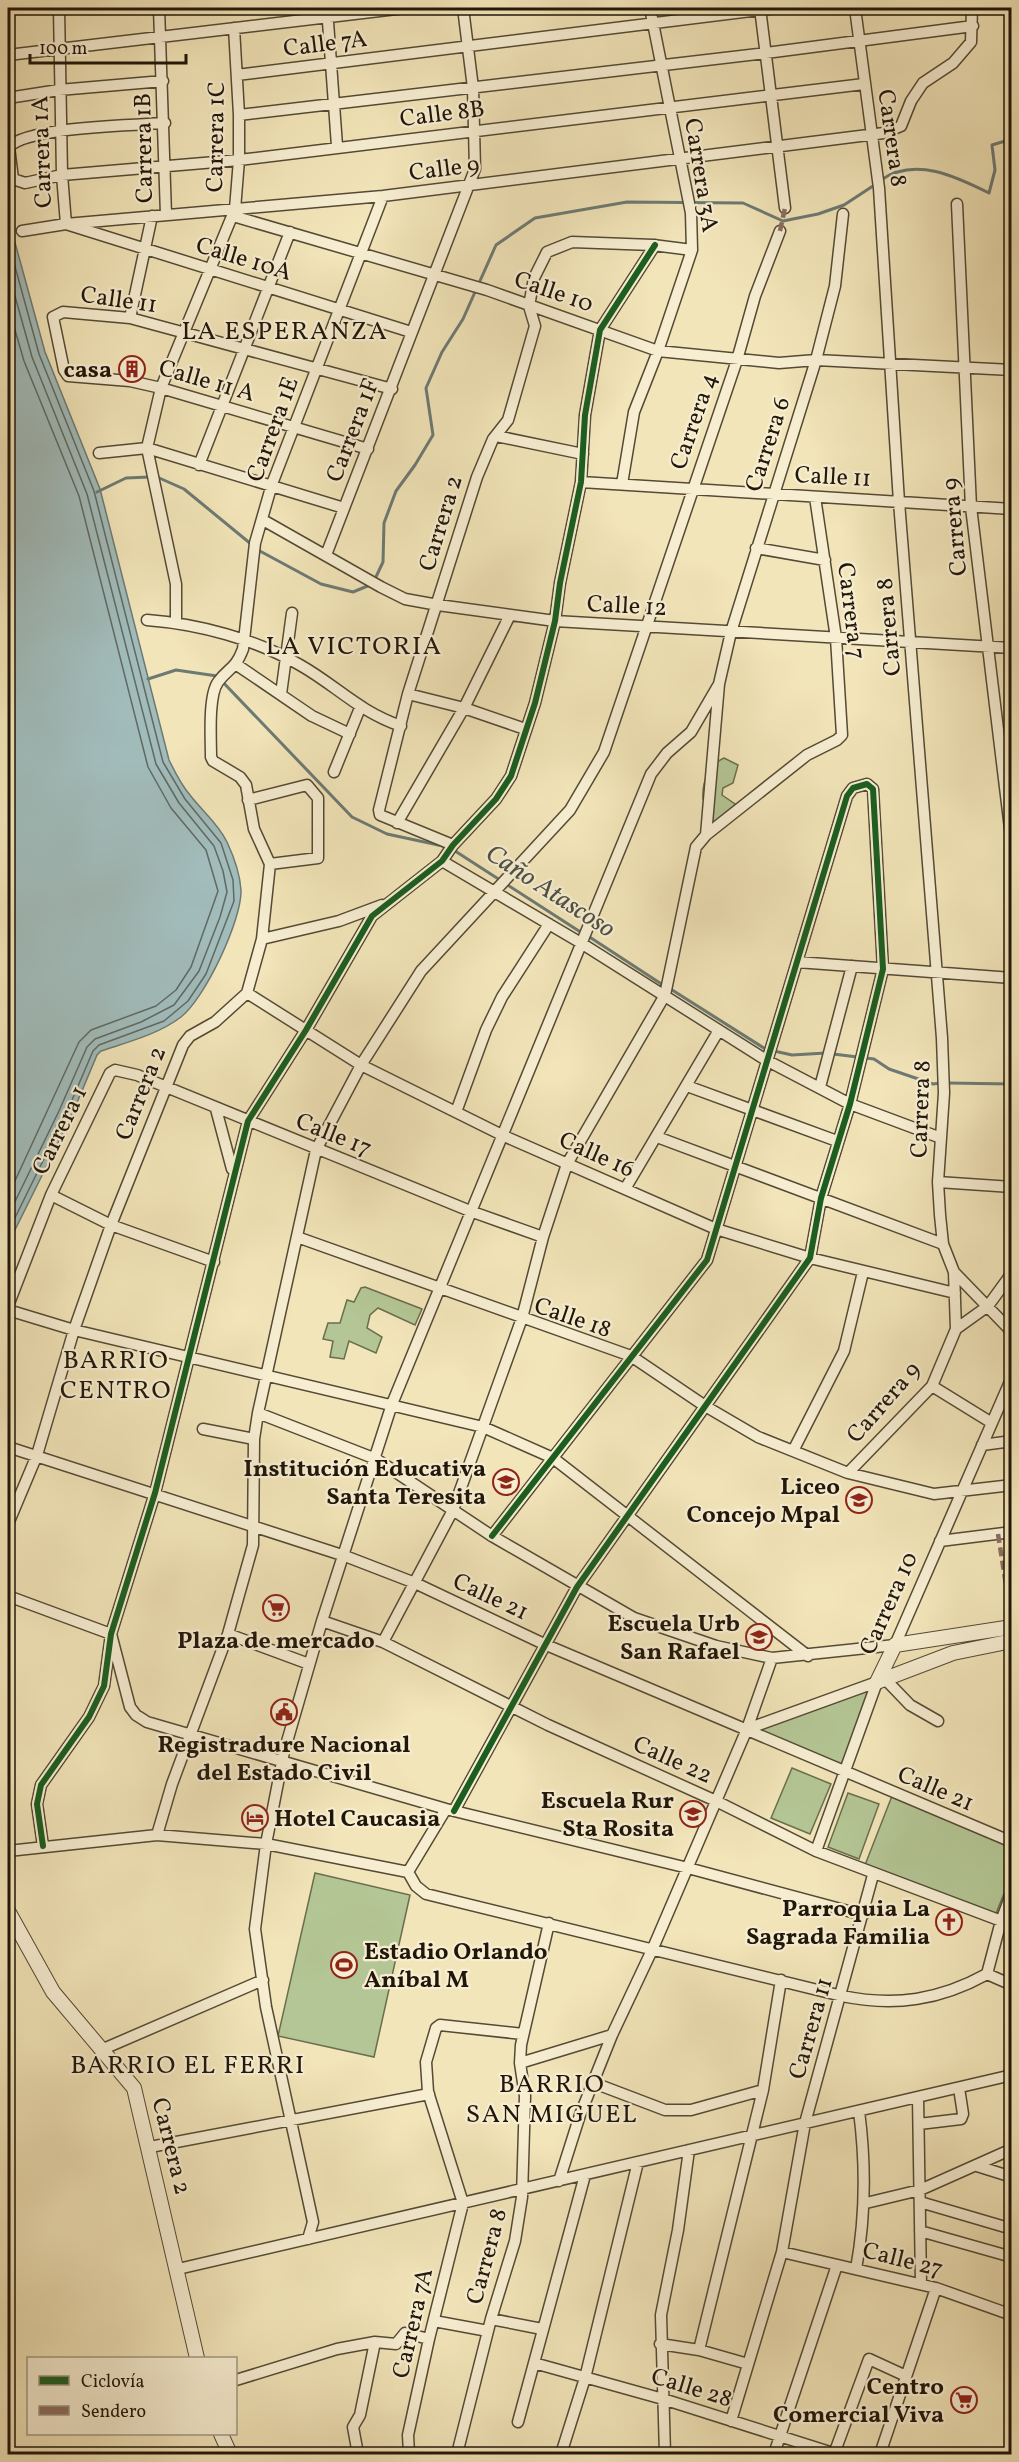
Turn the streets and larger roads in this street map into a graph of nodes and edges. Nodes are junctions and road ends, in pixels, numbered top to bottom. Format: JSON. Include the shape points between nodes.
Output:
{"nodes":[{"id":1,"x":19,"y":8,"type":"edge"},
{"id":2,"x":59,"y":8,"type":"edge"},
{"id":3,"x":159,"y":8,"type":"edge"},
{"id":4,"x":405,"y":8,"type":"edge"},
{"id":5,"x":463,"y":8,"type":"edge"},
{"id":6,"x":650,"y":8,"type":"edge"},
{"id":7,"x":760,"y":8,"type":"edge"},
{"id":8,"x":776,"y":8,"type":"edge"},
{"id":9,"x":855,"y":8,"type":"edge"},
{"id":10,"x":972,"y":8,"type":"edge"},
{"id":11,"x":8,"y":9,"type":"edge"},
{"id":12,"x":327,"y":12,"type":"edge"},
{"id":13,"x":653,"y":23,"type":"junction"},
{"id":14,"x":973,"y":26,"type":"junction"},
{"id":15,"x":234,"y":28,"type":"junction"},
{"id":16,"x":160,"y":37,"type":"junction"},
{"id":17,"x":859,"y":41,"type":"junction"},
{"id":18,"x":467,"y":46,"type":"junction"},
{"id":19,"x":59,"y":49,"type":"junction"},
{"id":20,"x":766,"y":53,"type":"junction"},
{"id":21,"x":8,"y":55,"type":"edge"},
{"id":22,"x":332,"y":63,"type":"junction"},
{"id":23,"x":661,"y":66,"type":"junction"},
{"id":24,"x":237,"y":75,"type":"junction"},
{"id":25,"x":163,"y":81,"type":"junction"},
{"id":26,"x":864,"y":84,"type":"junction"},
{"id":27,"x":473,"y":88,"type":"junction"},
{"id":28,"x":59,"y":90,"type":"junction"},
{"id":29,"x":772,"y":95,"type":"junction"},
{"id":30,"x":8,"y":99,"type":"edge"},
{"id":31,"x":336,"y":104,"type":"junction"},
{"id":32,"x":670,"y":108,"type":"junction"},
{"id":33,"x":239,"y":115,"type":"junction"},
{"id":34,"x":165,"y":123,"type":"junction"},
{"id":35,"x":476,"y":130,"type":"junction"},
{"id":36,"x":62,"y":131,"type":"junction"},
{"id":37,"x":870,"y":134,"type":"junction"},
{"id":38,"x":337,"y":146,"type":"junction"},
{"id":39,"x":779,"y":146,"type":"junction"},
{"id":40,"x":680,"y":159,"type":"junction"},
{"id":41,"x":239,"y":160,"type":"junction"},
{"id":42,"x":164,"y":168,"type":"junction"},
{"id":43,"x":62,"y":175,"type":"junction"},
{"id":44,"x":470,"y":187,"type":"junction"},
{"id":45,"x":382,"y":196,"type":"junction"},
{"id":46,"x":957,"y":204,"type":"dead end"},
{"id":47,"x":785,"y":208,"type":"dead end"},
{"id":48,"x":234,"y":212,"type":"junction"},
{"id":49,"x":843,"y":214,"type":"dead end"},
{"id":50,"x":166,"y":215,"type":"junction"},
{"id":51,"x":152,"y":216,"type":"junction"},
{"id":52,"x":66,"y":224,"type":"junction"},
{"id":53,"x":22,"y":231,"type":"dead end"},
{"id":54,"x":780,"y":231,"type":"dead end"},
{"id":55,"x":290,"y":232,"type":"junction"},
{"id":56,"x":655,"y":245,"type":"junction"},
{"id":57,"x":147,"y":250,"type":"junction"},
{"id":58,"x":692,"y":250,"type":"junction"},
{"id":59,"x":361,"y":253,"type":"junction"},
{"id":60,"x":209,"y":270,"type":"junction"},
{"id":61,"x":436,"y":274,"type":"junction"},
{"id":62,"x":269,"y":288,"type":"junction"},
{"id":63,"x":529,"y":306,"type":"junction"},
{"id":64,"x":339,"y":310,"type":"junction"},
{"id":65,"x":130,"y":318,"type":"junction"},
{"id":66,"x":600,"y":330,"type":"junction"},
{"id":67,"x":184,"y":331,"type":"junction"},
{"id":68,"x":411,"y":332,"type":"junction"},
{"id":69,"x":245,"y":349,"type":"junction"},
{"id":70,"x":658,"y":351,"type":"junction"},
{"id":71,"x":737,"y":360,"type":"junction"},
{"id":72,"x":816,"y":360,"type":"junction"},
{"id":73,"x":890,"y":364,"type":"junction"},
{"id":74,"x":317,"y":368,"type":"junction"},
{"id":75,"x":966,"y":368,"type":"junction"},
{"id":76,"x":1011,"y":370,"type":"edge"},
{"id":77,"x":68,"y":376,"type":"joint"},
{"id":78,"x":161,"y":388,"type":"junction"},
{"id":79,"x":392,"y":389,"type":"junction"},
{"id":80,"x":222,"y":406,"type":"junction"},
{"id":81,"x":294,"y":427,"type":"junction"},
{"id":82,"x":496,"y":436,"type":"junction"},
{"id":83,"x":147,"y":448,"type":"junction"},
{"id":84,"x":368,"y":449,"type":"junction"},
{"id":85,"x":99,"y":453,"type":"dead end"},
{"id":86,"x":583,"y":454,"type":"junction"},
{"id":87,"x":200,"y":465,"type":"junction"},
{"id":88,"x":581,"y":482,"type":"junction"},
{"id":89,"x":272,"y":484,"type":"junction"},
{"id":90,"x":622,"y":484,"type":"junction"},
{"id":91,"x":692,"y":489,"type":"junction"},
{"id":92,"x":773,"y":494,"type":"junction"},
{"id":93,"x":815,"y":497,"type":"junction"},
{"id":94,"x":899,"y":502,"type":"junction"},
{"id":95,"x":971,"y":507,"type":"junction"},
{"id":96,"x":344,"y":508,"type":"junction"},
{"id":97,"x":1011,"y":510,"type":"edge"},
{"id":98,"x":263,"y":520,"type":"junction"},
{"id":99,"x":756,"y":548,"type":"junction"},
{"id":100,"x":326,"y":555,"type":"junction"},
{"id":101,"x":825,"y":560,"type":"junction"},
{"id":102,"x":438,"y":605,"type":"junction"},
{"id":103,"x":292,"y":613,"type":"dead end"},
{"id":104,"x":510,"y":615,"type":"junction"},
{"id":105,"x":147,"y":620,"type":"dead end"},
{"id":106,"x":555,"y":621,"type":"junction"},
{"id":107,"x":176,"y":622,"type":"junction"},
{"id":108,"x":648,"y":627,"type":"junction"},
{"id":109,"x":731,"y":632,"type":"junction"},
{"id":110,"x":836,"y":638,"type":"junction"},
{"id":111,"x":244,"y":640,"type":"junction"},
{"id":112,"x":910,"y":642,"type":"junction"},
{"id":113,"x":986,"y":646,"type":"junction"},
{"id":114,"x":1011,"y":648,"type":"edge"},
{"id":115,"x":286,"y":657,"type":"junction"},
{"id":116,"x":237,"y":665,"type":"junction"},
{"id":117,"x":719,"y":684,"type":"junction"},
{"id":118,"x":281,"y":694,"type":"junction"},
{"id":119,"x":408,"y":694,"type":"junction"},
{"id":120,"x":360,"y":708,"type":"junction"},
{"id":121,"x":465,"y":708,"type":"junction"},
{"id":122,"x":401,"y":726,"type":"junction"},
{"id":123,"x":525,"y":729,"type":"junction"},
{"id":124,"x":350,"y":734,"type":"junction"},
{"id":125,"x":334,"y":772,"type":"dead end"},
{"id":126,"x":248,"y":800,"type":"junction"},
{"id":127,"x":1010,"y":820,"type":"edge"},
{"id":128,"x":397,"y":823,"type":"junction"},
{"id":129,"x":706,"y":835,"type":"junction"},
{"id":130,"x":1011,"y":844,"type":"edge"},
{"id":131,"x":448,"y":852,"type":"junction"},
{"id":132,"x":270,"y":864,"type":"junction"},
{"id":133,"x":500,"y":883,"type":"junction"},
{"id":134,"x":392,"y":901,"type":"junction"},
{"id":135,"x":549,"y":924,"type":"junction"},
{"id":136,"x":584,"y":937,"type":"junction"},
{"id":137,"x":262,"y":939,"type":"junction"},
{"id":138,"x":797,"y":962,"type":"junction"},
{"id":139,"x":852,"y":966,"type":"junction"},
{"id":140,"x":883,"y":969,"type":"junction"},
{"id":141,"x":938,"y":973,"type":"junction"},
{"id":142,"x":1011,"y":978,"type":"edge"},
{"id":143,"x":666,"y":989,"type":"junction"},
{"id":144,"x":247,"y":993,"type":"junction"},
{"id":145,"x":306,"y":1030,"type":"junction"},
{"id":146,"x":718,"y":1030,"type":"junction"},
{"id":147,"x":768,"y":1053,"type":"junction"},
{"id":148,"x":362,"y":1065,"type":"junction"},
{"id":149,"x":110,"y":1073,"type":"joint"},
{"id":150,"x":687,"y":1086,"type":"junction"},
{"id":151,"x":165,"y":1087,"type":"junction"},
{"id":152,"x":820,"y":1087,"type":"junction"},
{"id":153,"x":850,"y":1104,"type":"junction"},
{"id":154,"x":216,"y":1109,"type":"junction"},
{"id":155,"x":752,"y":1109,"type":"junction"},
{"id":156,"x":456,"y":1112,"type":"junction"},
{"id":157,"x":248,"y":1121,"type":"junction"},
{"id":158,"x":504,"y":1136,"type":"junction"},
{"id":159,"x":657,"y":1137,"type":"junction"},
{"id":160,"x":941,"y":1138,"type":"junction"},
{"id":161,"x":837,"y":1141,"type":"junction"},
{"id":162,"x":316,"y":1150,"type":"junction"},
{"id":163,"x":567,"y":1164,"type":"junction"},
{"id":164,"x":735,"y":1166,"type":"junction"},
{"id":165,"x":233,"y":1172,"type":"junction"},
{"id":166,"x":938,"y":1182,"type":"junction"},
{"id":167,"x":1011,"y":1187,"type":"edge"},
{"id":168,"x":625,"y":1189,"type":"junction"},
{"id":169,"x":51,"y":1195,"type":"junction"},
{"id":170,"x":821,"y":1198,"type":"junction"},
{"id":171,"x":470,"y":1211,"type":"junction"},
{"id":172,"x":111,"y":1225,"type":"junction"},
{"id":173,"x":716,"y":1229,"type":"junction"},
{"id":174,"x":297,"y":1237,"type":"junction"},
{"id":175,"x":543,"y":1237,"type":"junction"},
{"id":176,"x":943,"y":1244,"type":"junction"},
{"id":177,"x":810,"y":1258,"type":"junction"},
{"id":178,"x":214,"y":1262,"type":"junction"},
{"id":179,"x":863,"y":1272,"type":"junction"},
{"id":180,"x":954,"y":1272,"type":"junction"},
{"id":181,"x":1011,"y":1274,"type":"edge"},
{"id":182,"x":441,"y":1289,"type":"junction"},
{"id":183,"x":955,"y":1293,"type":"junction"},
{"id":184,"x":988,"y":1306,"type":"junction"},
{"id":185,"x":8,"y":1308,"type":"edge"},
{"id":186,"x":522,"y":1318,"type":"junction"},
{"id":187,"x":956,"y":1329,"type":"junction"},
{"id":188,"x":74,"y":1330,"type":"junction"},
{"id":189,"x":1011,"y":1332,"type":"edge"},
{"id":190,"x":631,"y":1356,"type":"junction"},
{"id":191,"x":190,"y":1357,"type":"junction"},
{"id":192,"x":266,"y":1376,"type":"junction"},
{"id":193,"x":1011,"y":1377,"type":"edge"},
{"id":194,"x":932,"y":1386,"type":"junction"},
{"id":195,"x":392,"y":1404,"type":"junction"},
{"id":196,"x":705,"y":1406,"type":"junction"},
{"id":197,"x":258,"y":1413,"type":"junction"},
{"id":198,"x":992,"y":1423,"type":"junction"},
{"id":199,"x":483,"y":1427,"type":"junction"},
{"id":200,"x":202,"y":1429,"type":"dead end"},
{"id":201,"x":254,"y":1439,"type":"junction"},
{"id":202,"x":1011,"y":1441,"type":"edge"},
{"id":203,"x":982,"y":1445,"type":"junction"},
{"id":204,"x":8,"y":1447,"type":"edge"},
{"id":205,"x":793,"y":1451,"type":"junction"},
{"id":206,"x":37,"y":1455,"type":"junction"},
{"id":207,"x":553,"y":1458,"type":"junction"},
{"id":208,"x":375,"y":1459,"type":"junction"},
{"id":209,"x":848,"y":1473,"type":"junction"},
{"id":210,"x":1011,"y":1485,"type":"edge"},
{"id":211,"x":155,"y":1493,"type":"junction"},
{"id":212,"x":961,"y":1493,"type":"junction"},
{"id":213,"x":453,"y":1510,"type":"junction"},
{"id":214,"x":626,"y":1515,"type":"junction"},
{"id":215,"x":8,"y":1524,"type":"edge"},
{"id":216,"x":252,"y":1526,"type":"junction"},
{"id":217,"x":1011,"y":1532,"type":"edge"},
{"id":218,"x":492,"y":1536,"type":"junction"},
{"id":219,"x":940,"y":1541,"type":"junction"},
{"id":220,"x":345,"y":1556,"type":"junction"},
{"id":221,"x":415,"y":1583,"type":"junction"},
{"id":222,"x":578,"y":1587,"type":"junction"},
{"id":223,"x":8,"y":1596,"type":"edge"},
{"id":224,"x":322,"y":1621,"type":"junction"},
{"id":225,"x":1011,"y":1627,"type":"edge"},
{"id":226,"x":111,"y":1634,"type":"junction"},
{"id":227,"x":228,"y":1634,"type":"junction"},
{"id":228,"x":1011,"y":1641,"type":"edge"},
{"id":229,"x":383,"y":1642,"type":"junction"},
{"id":230,"x":544,"y":1644,"type":"junction"},
{"id":231,"x":895,"y":1645,"type":"junction"},
{"id":232,"x":808,"y":1656,"type":"junction"},
{"id":233,"x":772,"y":1658,"type":"junction"},
{"id":234,"x":309,"y":1664,"type":"junction"},
{"id":235,"x":123,"y":1679,"type":"junction"},
{"id":236,"x":881,"y":1680,"type":"junction"},
{"id":237,"x":104,"y":1686,"type":"junction"},
{"id":238,"x":511,"y":1707,"type":"junction"},
{"id":239,"x":938,"y":1720,"type":"dead end"},
{"id":240,"x":747,"y":1729,"type":"junction"},
{"id":241,"x":192,"y":1734,"type":"junction"},
{"id":242,"x":282,"y":1761,"type":"junction"},
{"id":243,"x":845,"y":1773,"type":"junction"},
{"id":244,"x":716,"y":1801,"type":"junction"},
{"id":245,"x":450,"y":1810,"type":"junction"},
{"id":246,"x":157,"y":1835,"type":"junction"},
{"id":247,"x":1011,"y":1842,"type":"edge"},
{"id":248,"x":266,"y":1844,"type":"junction"},
{"id":249,"x":43,"y":1846,"type":"junction"},
{"id":250,"x":8,"y":1851,"type":"edge"},
{"id":251,"x":816,"y":1851,"type":"junction"},
{"id":252,"x":688,"y":1868,"type":"junction"},
{"id":253,"x":408,"y":1872,"type":"junction"},
{"id":254,"x":873,"y":1875,"type":"junction"},
{"id":255,"x":1011,"y":1892,"type":"edge"},
{"id":256,"x":8,"y":1911,"type":"edge"},
{"id":257,"x":863,"y":1915,"type":"junction"},
{"id":258,"x":549,"y":1923,"type":"junction"},
{"id":259,"x":1006,"y":1923,"type":"edge"},
{"id":260,"x":653,"y":1948,"type":"junction"},
{"id":261,"x":987,"y":1974,"type":"junction"},
{"id":262,"x":263,"y":1980,"type":"junction"},
{"id":263,"x":781,"y":1980,"type":"junction"},
{"id":264,"x":1011,"y":1985,"type":"edge"},
{"id":265,"x":842,"y":1996,"type":"junction"},
{"id":266,"x":523,"y":2034,"type":"junction"},
{"id":267,"x":612,"y":2035,"type":"junction"},
{"id":268,"x":101,"y":2050,"type":"junction"},
{"id":269,"x":520,"y":2063,"type":"junction"},
{"id":270,"x":1011,"y":2075,"type":"edge"},
{"id":271,"x":594,"y":2083,"type":"junction"},
{"id":272,"x":959,"y":2088,"type":"junction"},
{"id":273,"x":764,"y":2090,"type":"junction"},
{"id":274,"x":429,"y":2094,"type":"junction"},
{"id":275,"x":918,"y":2097,"type":"junction"},
{"id":276,"x":860,"y":2111,"type":"junction"},
{"id":277,"x":291,"y":2119,"type":"junction"},
{"id":278,"x":805,"y":2123,"type":"junction"},
{"id":279,"x":919,"y":2124,"type":"junction"},
{"id":280,"x":753,"y":2135,"type":"junction"},
{"id":281,"x":150,"y":2146,"type":"junction"},
{"id":282,"x":1011,"y":2149,"type":"edge"},
{"id":283,"x":689,"y":2150,"type":"junction"},
{"id":284,"x":638,"y":2162,"type":"junction"},
{"id":285,"x":977,"y":2166,"type":"junction"},
{"id":286,"x":585,"y":2175,"type":"junction"},
{"id":287,"x":1011,"y":2177,"type":"edge"},
{"id":288,"x":559,"y":2181,"type":"junction"},
{"id":289,"x":522,"y":2190,"type":"junction"},
{"id":290,"x":920,"y":2190,"type":"junction"},
{"id":291,"x":920,"y":2202,"type":"junction"},
{"id":292,"x":463,"y":2203,"type":"junction"},
{"id":293,"x":866,"y":2203,"type":"junction"},
{"id":294,"x":1011,"y":2229,"type":"edge"},
{"id":295,"x":920,"y":2231,"type":"junction"},
{"id":296,"x":308,"y":2239,"type":"junction"},
{"id":297,"x":782,"y":2252,"type":"junction"},
{"id":298,"x":1011,"y":2257,"type":"edge"},
{"id":299,"x":837,"y":2265,"type":"junction"},
{"id":300,"x":178,"y":2269,"type":"junction"},
{"id":301,"x":856,"y":2269,"type":"junction"},
{"id":302,"x":921,"y":2284,"type":"junction"},
{"id":303,"x":936,"y":2288,"type":"junction"},
{"id":304,"x":1011,"y":2315,"type":"edge"},
{"id":305,"x":491,"y":2319,"type":"junction"},
{"id":306,"x":434,"y":2321,"type":"junction"},
{"id":307,"x":542,"y":2328,"type":"junction"},
{"id":308,"x":488,"y":2331,"type":"junction"},
{"id":309,"x":429,"y":2339,"type":"junction"},
{"id":310,"x":375,"y":2342,"type":"junction"},
{"id":311,"x":660,"y":2344,"type":"junction"},
{"id":312,"x":699,"y":2350,"type":"junction"},
{"id":313,"x":197,"y":2357,"type":"edge"},
{"id":314,"x":534,"y":2363,"type":"junction"},
{"id":315,"x":748,"y":2364,"type":"junction"},
{"id":316,"x":906,"y":2376,"type":"junction"},
{"id":317,"x":585,"y":2378,"type":"junction"},
{"id":318,"x":237,"y":2380,"type":"edge"},
{"id":319,"x":663,"y":2399,"type":"junction"},
{"id":320,"x":731,"y":2421,"type":"junction"},
{"id":321,"x":518,"y":2422,"type":"dead end"},
{"id":322,"x":222,"y":2435,"type":"edge"},
{"id":323,"x":780,"y":2437,"type":"junction"},
{"id":324,"x":230,"y":2454,"type":"edge"},
{"id":325,"x":358,"y":2454,"type":"edge"},
{"id":326,"x":409,"y":2454,"type":"edge"},
{"id":327,"x":457,"y":2454,"type":"edge"},
{"id":328,"x":561,"y":2454,"type":"edge"},
{"id":329,"x":665,"y":2454,"type":"edge"},
{"id":330,"x":774,"y":2454,"type":"edge"},
{"id":331,"x":834,"y":2454,"type":"edge"},
{"id":332,"x":880,"y":2454,"type":"edge"}],
"edges":[{"from":1,"to":11,"type":"street"},
{"from":2,"to":19,"type":"street","name":"Carrera 1A"},
{"from":3,"to":16,"type":"street","name":"Carrera 1B"},
{"from":4,"to":12,"type":"street"},
{"from":5,"to":18,"type":"street","name":"Carrera 1F"},
{"from":6,"to":13,"type":"street","name":"Carrera 3A"},
{"from":7,"to":8,"type":"street","name":"Calle 7A"},
{"from":7,"to":13,"type":"street","name":"Calle 7A"},
{"from":7,"to":20,"type":"street"},
{"from":9,"to":17,"type":"street","name":"Carrera 8"},
{"from":10,"to":14,"type":"street"},
{"from":12,"to":15,"type":"street"},
{"from":12,"to":22,"type":"street"},
{"from":13,"to":18,"type":"street","name":"Calle 7A"},
{"from":13,"to":23,"type":"street","name":"Carrera 3A"},
{"from":14,"to":17,"type":"street","name":"Calle 8B"},
{"from":14,"to":37,"type":"street","name":"Calle 9","via":[[971,42],[963,54],[923,83],[901,126]]},
{"from":15,"to":16,"type":"street"},
{"from":15,"to":24,"type":"street","name":"Carrera 1C"},
{"from":16,"to":19,"type":"street"},
{"from":16,"to":25,"type":"street","name":"Carrera 1B"},
{"from":17,"to":20,"type":"street","name":"Calle 8B"},
{"from":17,"to":26,"type":"street","name":"Carrera 8"},
{"from":18,"to":22,"type":"street","name":"Calle 7A"},
{"from":18,"to":27,"type":"street","name":"Carrera 1F"},
{"from":19,"to":21,"type":"street"},
{"from":19,"to":28,"type":"street","name":"Carrera 1A"},
{"from":20,"to":23,"type":"street","name":"Calle 8B"},
{"from":20,"to":29,"type":"street"},
{"from":22,"to":24,"type":"street","name":"Calle 7A"},
{"from":22,"to":31,"type":"street"},
{"from":23,"to":27,"type":"street","name":"Calle 8B"},
{"from":23,"to":32,"type":"street","name":"Carrera 3A"},
{"from":24,"to":33,"type":"street","name":"Carrera 1C"},
{"from":25,"to":28,"type":"street"},
{"from":25,"to":34,"type":"street","name":"Carrera 1B"},
{"from":26,"to":29,"type":"street","name":"Calle 8B"},
{"from":26,"to":37,"type":"street","name":"Carrera 8"},
{"from":27,"to":31,"type":"street","name":"Calle 8B"},
{"from":27,"to":35,"type":"street","name":"Carrera 1F"},
{"from":28,"to":30,"type":"street"},
{"from":28,"to":36,"type":"street","name":"Carrera 1A"},
{"from":29,"to":32,"type":"street","name":"Calle 8B"},
{"from":29,"to":39,"type":"street"},
{"from":31,"to":33,"type":"street","name":"Calle 8B"},
{"from":31,"to":38,"type":"street"},
{"from":32,"to":35,"type":"street","name":"Calle 8B"},
{"from":32,"to":40,"type":"street","name":"Carrera 3A"},
{"from":33,"to":41,"type":"street","name":"Carrera 1C"},
{"from":34,"to":36,"type":"street"},
{"from":34,"to":42,"type":"street","name":"Carrera 1B"},
{"from":35,"to":38,"type":"street","name":"Calle 8B"},
{"from":35,"to":44,"type":"street","name":"Carrera 1F","via":[[475,169]]},
{"from":36,"to":43,"type":"street","name":"Carrera 1A"},
{"from":36,"to":43,"type":"street","name":"Calle 8B","via":[[18,139],[9,147],[13,179],[25,183]]},
{"from":37,"to":39,"type":"street","name":"Calle 9"},
{"from":37,"to":73,"type":"street","name":"Carrera 8","via":[[878,182]]},
{"from":38,"to":41,"type":"street","name":"Calle 8B"},
{"from":39,"to":40,"type":"street","name":"Calle 9"},
{"from":39,"to":47,"type":"street"},
{"from":40,"to":44,"type":"street","name":"Calle 9"},
{"from":40,"to":58,"type":"street","name":"Carrera 3A","via":[[691,213]]},
{"from":41,"to":42,"type":"street","name":"Calle 8B"},
{"from":41,"to":48,"type":"street","name":"Carrera 1C"},
{"from":42,"to":43,"type":"street","name":"Calle 8B"},
{"from":42,"to":50,"type":"street","name":"Carrera 1B"},
{"from":43,"to":52,"type":"street","name":"Carrera 1A"},
{"from":44,"to":45,"type":"street","name":"Calle 9"},
{"from":44,"to":61,"type":"street","name":"Carrera 1F"},
{"from":45,"to":48,"type":"street","name":"Calle 9"},
{"from":45,"to":59,"type":"street","name":"Carrera 1E"},
{"from":46,"to":75,"type":"street","name":"Carrera 9"},
{"from":48,"to":50,"type":"street","name":"Calle 9"},
{"from":48,"to":55,"type":"street","name":"Calle 10"},
{"from":48,"to":60,"type":"street","name":"Carrera 1C"},
{"from":49,"to":72,"type":"street","name":"Carrera 6","via":[[835,286]]},
{"from":50,"to":51,"type":"street","name":"Calle 9"},
{"from":51,"to":52,"type":"street","name":"Calle 9"},
{"from":51,"to":57,"type":"street","name":"Carrera 1B"},
{"from":52,"to":53,"type":"street","name":"Calle 9"},
{"from":52,"to":57,"type":"street","name":"Calle 10A"},
{"from":54,"to":71,"type":"street","name":"Carrera 4","via":[[755,296]]},
{"from":55,"to":59,"type":"street","name":"Calle 10"},
{"from":55,"to":62,"type":"street"},
{"from":56,"to":58,"type":"street"},
{"from":56,"to":63,"type":"street","name":"Carrera 2","via":[[572,242],[547,252],[534,278]]},
{"from":56,"to":66,"type":"street"},
{"from":57,"to":60,"type":"street","name":"Calle 10A"},
{"from":57,"to":65,"type":"street","name":"Carrera 1B"},
{"from":58,"to":70,"type":"street","name":"Carrera 3A"},
{"from":59,"to":61,"type":"street","name":"Calle 10"},
{"from":59,"to":64,"type":"street","name":"Carrera 1E"},
{"from":60,"to":62,"type":"street","name":"Calle 10A"},
{"from":60,"to":67,"type":"street","name":"Carrera 1C"},
{"from":61,"to":63,"type":"street","name":"Calle 10"},
{"from":61,"to":68,"type":"street","name":"Carrera 1F"},
{"from":62,"to":64,"type":"street","name":"Calle 10A"},
{"from":62,"to":69,"type":"street"},
{"from":63,"to":66,"type":"street","name":"Calle 10"},
{"from":63,"to":82,"type":"street","name":"Carrera 2","via":[[535,326],[508,420]]},
{"from":64,"to":68,"type":"street","name":"Calle 10A"},
{"from":64,"to":74,"type":"street","name":"Carrera 1E"},
{"from":65,"to":67,"type":"street","name":"Calle 11"},
{"from":65,"to":77,"type":"street","name":"Calle 11","via":[[63,312],[53,317]]},
{"from":66,"to":70,"type":"street","name":"Calle 10"},
{"from":66,"to":86,"type":"street","via":[[585,415]]},
{"from":67,"to":69,"type":"street","name":"Calle 11"},
{"from":67,"to":78,"type":"street","name":"Carrera 1C"},
{"from":68,"to":79,"type":"street","name":"Carrera 1F"},
{"from":69,"to":74,"type":"street","name":"Calle 11"},
{"from":69,"to":80,"type":"street"},
{"from":70,"to":71,"type":"street","name":"Calle 10"},
{"from":70,"to":90,"type":"street","name":"Carrera 3A","via":[[634,412]]},
{"from":71,"to":72,"type":"street","name":"Calle 10"},
{"from":71,"to":91,"type":"street","name":"Carrera 4"},
{"from":72,"to":73,"type":"street","name":"Calle 10"},
{"from":72,"to":92,"type":"street","name":"Carrera 6"},
{"from":73,"to":75,"type":"street","name":"Calle 10"},
{"from":73,"to":94,"type":"street","name":"Carrera 8"},
{"from":74,"to":79,"type":"street","name":"Calle 11"},
{"from":74,"to":81,"type":"street","name":"Carrera 1E"},
{"from":75,"to":76,"type":"street","name":"Calle 10"},
{"from":75,"to":95,"type":"street","name":"Carrera 9"},
{"from":77,"to":78,"type":"street","name":"Calle 11 A"},
{"from":78,"to":80,"type":"street","name":"Calle 11 A"},
{"from":78,"to":83,"type":"street","name":"Carrera 1C"},
{"from":79,"to":84,"type":"street","name":"Carrera 1F"},
{"from":80,"to":81,"type":"street","name":"Calle 11 A"},
{"from":80,"to":87,"type":"street"},
{"from":81,"to":84,"type":"street","name":"Calle 11 A"},
{"from":81,"to":89,"type":"street","name":"Carrera 1E"},
{"from":82,"to":86,"type":"street"},
{"from":82,"to":102,"type":"street","name":"Carrera 2","via":[[477,477]]},
{"from":83,"to":85,"type":"street"},
{"from":83,"to":87,"type":"street"},
{"from":83,"to":107,"type":"street","name":"Carrera 1C","via":[[176,584]]},
{"from":84,"to":96,"type":"street","name":"Carrera 1F"},
{"from":86,"to":88,"type":"street"},
{"from":87,"to":89,"type":"street"},
{"from":88,"to":90,"type":"street","name":"Calle 11"},
{"from":88,"to":106,"type":"street"},
{"from":89,"to":96,"type":"street"},
{"from":89,"to":98,"type":"street","name":"Carrera 1E"},
{"from":90,"to":91,"type":"street","name":"Calle 11"},
{"from":91,"to":92,"type":"street","name":"Calle 11"},
{"from":91,"to":108,"type":"street","name":"Carrera 4"},
{"from":92,"to":93,"type":"street","name":"Calle 11"},
{"from":92,"to":99,"type":"street","name":"Carrera 6"},
{"from":93,"to":94,"type":"street","name":"Calle 11"},
{"from":93,"to":101,"type":"street","name":"Carrera 7"},
{"from":94,"to":95,"type":"street","name":"Calle 11"},
{"from":94,"to":112,"type":"street","name":"Carrera 8"},
{"from":95,"to":97,"type":"street","name":"Calle 11"},
{"from":95,"to":113,"type":"street","name":"Carrera 9"},
{"from":96,"to":100,"type":"street","name":"Carrera 1F"},
{"from":98,"to":100,"type":"street","name":"Calle 12"},
{"from":98,"to":111,"type":"street","name":"Carrera 1E","via":[[255,543]]},
{"from":99,"to":101,"type":"street"},
{"from":99,"to":109,"type":"street","name":"Carrera 6"},
{"from":100,"to":102,"type":"street","name":"Calle 12","via":[[405,599]]},
{"from":101,"to":110,"type":"street","name":"Carrera 7"},
{"from":102,"to":104,"type":"street","name":"Calle 12"},
{"from":102,"to":119,"type":"street","name":"Carrera 2"},
{"from":103,"to":115,"type":"street"},
{"from":104,"to":106,"type":"street","name":"Calle 12"},
{"from":104,"to":121,"type":"street"},
{"from":105,"to":107,"type":"street"},
{"from":106,"to":108,"type":"street","name":"Calle 12"},
{"from":106,"to":123,"type":"street"},
{"from":107,"to":111,"type":"street"},
{"from":108,"to":109,"type":"street","name":"Calle 12"},
{"from":108,"to":133,"type":"street","name":"Carrera 4","via":[[604,752],[570,810]]},
{"from":109,"to":110,"type":"street","name":"Calle 12"},
{"from":109,"to":117,"type":"street","name":"Carrera 6"},
{"from":110,"to":112,"type":"street","name":"Calle 12"},
{"from":110,"to":129,"type":"street","name":"Carrera 7","via":[[841,738],[807,755]]},
{"from":111,"to":115,"type":"street"},
{"from":111,"to":116,"type":"street"},
{"from":112,"to":113,"type":"street","name":"Calle 12"},
{"from":112,"to":141,"type":"street","name":"Carrera 8"},
{"from":113,"to":114,"type":"street","name":"Calle 12"},
{"from":113,"to":127,"type":"street","name":"Carrera 9"},
{"from":115,"to":118,"type":"street"},
{"from":115,"to":120,"type":"street"},
{"from":116,"to":118,"type":"street"},
{"from":116,"to":126,"type":"street","via":[[221,680],[214,696],[211,757],[240,777],[246,784]]},
{"from":117,"to":129,"type":"street"},
{"from":117,"to":136,"type":"street","via":[[691,732],[666,753],[651,774]]},
{"from":118,"to":124,"type":"street","via":[[312,716]]},
{"from":119,"to":121,"type":"street"},
{"from":119,"to":122,"type":"street","name":"Carrera 2"},
{"from":120,"to":122,"type":"street"},
{"from":120,"to":124,"type":"street"},
{"from":121,"to":123,"type":"street"},
{"from":121,"to":128,"type":"street"},
{"from":122,"to":128,"type":"street","name":"Carrera 2","via":[[379,810],[380,815]]},
{"from":123,"to":131,"type":"street","via":[[511,776],[496,799]]},
{"from":124,"to":125,"type":"street"},
{"from":126,"to":132,"type":"street","via":[[254,829]]},
{"from":126,"to":132,"type":"street","via":[[307,785],[318,798],[318,858]]},
{"from":127,"to":130,"type":"street","name":"Carrera 9"},
{"from":128,"to":131,"type":"street"},
{"from":129,"to":143,"type":"street","via":[[696,847]]},
{"from":131,"to":133,"type":"street"},
{"from":131,"to":134,"type":"street"},
{"from":132,"to":137,"type":"street"},
{"from":133,"to":135,"type":"street"},
{"from":133,"to":148,"type":"street","name":"Carrera 4","via":[[421,971]]},
{"from":134,"to":137,"type":"street","via":[[339,921]]},
{"from":134,"to":145,"type":"street","via":[[372,916]]},
{"from":135,"to":136,"type":"street"},
{"from":135,"to":156,"type":"street","via":[[502,997]]},
{"from":136,"to":143,"type":"street"},
{"from":136,"to":158,"type":"street"},
{"from":137,"to":144,"type":"street"},
{"from":138,"to":139,"type":"street"},
{"from":138,"to":140,"type":"street","via":[[847,796],[854,788],[867,784],[873,789]]},
{"from":138,"to":147,"type":"street"},
{"from":139,"to":140,"type":"street"},
{"from":139,"to":152,"type":"street"},
{"from":140,"to":141,"type":"street"},
{"from":140,"to":153,"type":"street"},
{"from":141,"to":142,"type":"street"},
{"from":141,"to":160,"type":"street","name":"Carrera 8","via":[[944,1076]]},
{"from":143,"to":146,"type":"street"},
{"from":143,"to":163,"type":"street"},
{"from":144,"to":145,"type":"street","name":"Calle 16"},
{"from":144,"to":151,"type":"street","name":"Carrera 2","via":[[215,1022],[190,1036]]},
{"from":145,"to":148,"type":"street","name":"Calle 16"},
{"from":145,"to":157,"type":"street"},
{"from":146,"to":147,"type":"street"},
{"from":146,"to":150,"type":"street"},
{"from":147,"to":152,"type":"street"},
{"from":147,"to":155,"type":"street"},
{"from":148,"to":156,"type":"street","name":"Calle 16"},
{"from":148,"to":162,"type":"street","name":"Carrera 4"},
{"from":149,"to":151,"type":"street","name":"Calle 17","via":[[121,1070]]},
{"from":149,"to":169,"type":"street","name":"Carrera 1"},
{"from":150,"to":155,"type":"street"},
{"from":150,"to":159,"type":"street"},
{"from":151,"to":154,"type":"street","name":"Calle 17"},
{"from":151,"to":172,"type":"street","name":"Carrera 2"},
{"from":152,"to":153,"type":"street"},
{"from":153,"to":160,"type":"street"},
{"from":153,"to":161,"type":"street"},
{"from":154,"to":157,"type":"street","name":"Calle 17"},
{"from":154,"to":165,"type":"street"},
{"from":155,"to":161,"type":"street"},
{"from":155,"to":164,"type":"street"},
{"from":156,"to":158,"type":"street","name":"Calle 16"},
{"from":157,"to":162,"type":"street","name":"Calle 17"},
{"from":157,"to":165,"type":"street"},
{"from":158,"to":163,"type":"street","name":"Calle 16"},
{"from":158,"to":171,"type":"street"},
{"from":159,"to":164,"type":"street"},
{"from":159,"to":168,"type":"street"},
{"from":160,"to":166,"type":"street","name":"Carrera 8"},
{"from":161,"to":170,"type":"street"},
{"from":162,"to":171,"type":"street","name":"Calle 17"},
{"from":162,"to":174,"type":"street","name":"Carrera 4"},
{"from":163,"to":168,"type":"street","name":"Calle 16"},
{"from":163,"to":175,"type":"street"},
{"from":164,"to":170,"type":"street"},
{"from":164,"to":173,"type":"street"},
{"from":165,"to":178,"type":"street"},
{"from":166,"to":167,"type":"street"},
{"from":166,"to":176,"type":"street","name":"Carrera 8"},
{"from":168,"to":173,"type":"street","name":"Calle 16"},
{"from":169,"to":172,"type":"street"},
{"from":169,"to":185,"type":"street","name":"Carrera 1"},
{"from":170,"to":176,"type":"street"},
{"from":170,"to":177,"type":"street"},
{"from":171,"to":175,"type":"street","name":"Calle 17"},
{"from":171,"to":182,"type":"street"},
{"from":172,"to":178,"type":"street"},
{"from":172,"to":188,"type":"street","name":"Carrera 2"},
{"from":173,"to":177,"type":"street","name":"Calle 16"},
{"from":173,"to":190,"type":"street","via":[[706,1260]]},
{"from":174,"to":182,"type":"street","name":"Calle 18"},
{"from":174,"to":192,"type":"street","name":"Carrera 4"},
{"from":175,"to":186,"type":"street"},
{"from":176,"to":180,"type":"street","name":"Carrera 8"},
{"from":177,"to":179,"type":"street","name":"Calle 16"},
{"from":177,"to":196,"type":"street"},
{"from":178,"to":191,"type":"street"},
{"from":179,"to":183,"type":"street","name":"Calle 16"},
{"from":179,"to":205,"type":"street","via":[[844,1351]]},
{"from":180,"to":183,"type":"street"},
{"from":180,"to":184,"type":"street"},
{"from":181,"to":184,"type":"street"},
{"from":182,"to":186,"type":"street","name":"Calle 18"},
{"from":182,"to":195,"type":"street"},
{"from":183,"to":187,"type":"street"},
{"from":184,"to":187,"type":"street"},
{"from":184,"to":189,"type":"street"},
{"from":185,"to":188,"type":"street"},
{"from":186,"to":190,"type":"street","name":"Calle 18"},
{"from":186,"to":199,"type":"street"},
{"from":187,"to":194,"type":"street","name":"Carrera 9"},
{"from":188,"to":191,"type":"street"},
{"from":188,"to":206,"type":"street","name":"Carrera 2"},
{"from":190,"to":196,"type":"street","name":"Calle 18"},
{"from":190,"to":207,"type":"street"},
{"from":191,"to":192,"type":"street"},
{"from":191,"to":211,"type":"street"},
{"from":192,"to":195,"type":"street"},
{"from":192,"to":197,"type":"street","name":"Carrera 4"},
{"from":193,"to":198,"type":"street","name":"Carrera 10"},
{"from":194,"to":198,"type":"street"},
{"from":194,"to":209,"type":"street","name":"Carrera 9"},
{"from":195,"to":199,"type":"street"},
{"from":195,"to":208,"type":"street"},
{"from":196,"to":205,"type":"street","name":"Calle 18","via":[[758,1437]]},
{"from":196,"to":214,"type":"street"},
{"from":197,"to":201,"type":"street","name":"Carrera 4"},
{"from":197,"to":208,"type":"street"},
{"from":198,"to":203,"type":"street","name":"Carrera 10"},
{"from":199,"to":207,"type":"street"},
{"from":199,"to":213,"type":"street"},
{"from":200,"to":201,"type":"street"},
{"from":201,"to":216,"type":"street","name":"Carrera 4"},
{"from":202,"to":203,"type":"street"},
{"from":203,"to":212,"type":"street","name":"Carrera 10"},
{"from":204,"to":206,"type":"street","name":"Calle 21"},
{"from":205,"to":209,"type":"street","name":"Calle 18"},
{"from":206,"to":211,"type":"street","name":"Calle 21"},
{"from":206,"to":215,"type":"street","name":"Carrera 2"},
{"from":207,"to":214,"type":"street"},
{"from":207,"to":218,"type":"street"},
{"from":208,"to":213,"type":"street"},
{"from":208,"to":220,"type":"street"},
{"from":209,"to":212,"type":"street","name":"Calle 18","via":[[934,1494]]},
{"from":210,"to":212,"type":"street","name":"Calle 18"},
{"from":211,"to":216,"type":"street","name":"Calle 21"},
{"from":211,"to":226,"type":"street"},
{"from":212,"to":219,"type":"street","name":"Carrera 10"},
{"from":213,"to":218,"type":"street"},
{"from":213,"to":221,"type":"street"},
{"from":214,"to":222,"type":"street"},
{"from":214,"to":232,"type":"street"},
{"from":216,"to":220,"type":"street","name":"Calle 21"},
{"from":216,"to":227,"type":"street","name":"Carrera 4","via":[[254,1545]]},
{"from":217,"to":219,"type":"street"},
{"from":218,"to":222,"type":"street"},
{"from":219,"to":231,"type":"street","name":"Carrera 10"},
{"from":220,"to":221,"type":"street","name":"Calle 21"},
{"from":220,"to":224,"type":"street"},
{"from":221,"to":229,"type":"street"},
{"from":221,"to":230,"type":"street","name":"Calle 21"},
{"from":222,"to":230,"type":"street"},
{"from":222,"to":233,"type":"street","via":[[634,1618],[716,1646]]},
{"from":223,"to":226,"type":"street"},
{"from":224,"to":229,"type":"street","name":"Calle 22"},
{"from":224,"to":234,"type":"street"},
{"from":225,"to":231,"type":"street"},
{"from":226,"to":235,"type":"street"},
{"from":226,"to":237,"type":"street"},
{"from":227,"to":234,"type":"street"},
{"from":227,"to":241,"type":"street","name":"Carrera 4"},
{"from":228,"to":236,"type":"street","via":[[953,1653]]},
{"from":229,"to":238,"type":"street","name":"Calle 22"},
{"from":230,"to":238,"type":"street"},
{"from":230,"to":240,"type":"street","name":"Calle 21"},
{"from":231,"to":232,"type":"street"},
{"from":231,"to":236,"type":"street","name":"Carrera 10"},
{"from":232,"to":233,"type":"street"},
{"from":233,"to":240,"type":"street"},
{"from":234,"to":242,"type":"street"},
{"from":235,"to":237,"type":"street"},
{"from":235,"to":241,"type":"street","via":[[136,1715],[147,1722]]},
{"from":236,"to":239,"type":"street","via":[[910,1705]]},
{"from":236,"to":240,"type":"street"},
{"from":236,"to":243,"type":"street","name":"Carrera 10"},
{"from":237,"to":249,"type":"street","via":[[89,1717],[40,1785],[37,1804]]},
{"from":238,"to":244,"type":"street","name":"Calle 22"},
{"from":238,"to":245,"type":"street"},
{"from":240,"to":243,"type":"street","name":"Calle 21"},
{"from":240,"to":244,"type":"street"},
{"from":241,"to":242,"type":"street"},
{"from":241,"to":246,"type":"street","name":"Carrera 4"},
{"from":242,"to":245,"type":"street"},
{"from":242,"to":248,"type":"street"},
{"from":243,"to":247,"type":"street","name":"Calle 21"},
{"from":243,"to":251,"type":"street","name":"Carrera 10"},
{"from":244,"to":251,"type":"street","name":"Calle 22"},
{"from":244,"to":252,"type":"street"},
{"from":245,"to":252,"type":"street"},
{"from":245,"to":253,"type":"street"},
{"from":246,"to":248,"type":"street"},
{"from":246,"to":249,"type":"street"},
{"from":248,"to":253,"type":"street"},
{"from":248,"to":262,"type":"street","via":[[255,1929]]},
{"from":249,"to":250,"type":"street"},
{"from":251,"to":254,"type":"street","name":"Calle 22"},
{"from":252,"to":257,"type":"street"},
{"from":252,"to":260,"type":"street"},
{"from":253,"to":258,"type":"street","via":[[426,1894]]},
{"from":254,"to":257,"type":"street","name":"Carrera 11"},
{"from":254,"to":259,"type":"street","name":"Calle 22"},
{"from":255,"to":259,"type":"street"},
{"from":256,"to":268,"type":"street","name":"Carrera 2","via":[[52,1992]]},
{"from":257,"to":265,"type":"street","name":"Carrera 11"},
{"from":258,"to":260,"type":"street"},
{"from":258,"to":266,"type":"street","name":"Carrera 8"},
{"from":259,"to":261,"type":"street"},
{"from":260,"to":263,"type":"street"},
{"from":260,"to":267,"type":"street"},
{"from":261,"to":264,"type":"street"},
{"from":261,"to":265,"type":"street","via":[[962,1988],[933,1997],[894,2002]]},
{"from":262,"to":268,"type":"street"},
{"from":262,"to":277,"type":"street"},
{"from":263,"to":265,"type":"street"},
{"from":263,"to":273,"type":"street"},
{"from":265,"to":278,"type":"street","name":"Carrera 11"},
{"from":266,"to":269,"type":"street","name":"Carrera 8"},
{"from":266,"to":274,"type":"street","via":[[440,2025],[426,2062]]},
{"from":267,"to":269,"type":"street"},
{"from":267,"to":271,"type":"street"},
{"from":268,"to":281,"type":"street","name":"Carrera 2","via":[[134,2088]]},
{"from":269,"to":289,"type":"street","name":"Carrera 8","via":[[525,2096]]},
{"from":270,"to":272,"type":"street"},
{"from":271,"to":273,"type":"street","via":[[665,2110],[691,2110]]},
{"from":271,"to":288,"type":"street"},
{"from":272,"to":275,"type":"street"},
{"from":272,"to":279,"type":"street","via":[[961,2119]]},
{"from":273,"to":280,"type":"street"},
{"from":274,"to":277,"type":"street"},
{"from":274,"to":292,"type":"street"},
{"from":275,"to":276,"type":"street"},
{"from":275,"to":279,"type":"street"},
{"from":276,"to":278,"type":"street"},
{"from":276,"to":293,"type":"street"},
{"from":277,"to":281,"type":"street"},
{"from":277,"to":296,"type":"street","via":[[313,2222]]},
{"from":278,"to":280,"type":"street"},
{"from":278,"to":297,"type":"street","name":"Carrera 11"},
{"from":279,"to":290,"type":"street"},
{"from":280,"to":283,"type":"street"},
{"from":280,"to":312,"type":"street"},
{"from":281,"to":300,"type":"street","name":"Carrera 2"},
{"from":282,"to":285,"type":"street"},
{"from":283,"to":284,"type":"street"},
{"from":283,"to":311,"type":"street","via":[[661,2315]]},
{"from":284,"to":286,"type":"street"},
{"from":284,"to":317,"type":"street"},
{"from":285,"to":287,"type":"street"},
{"from":285,"to":290,"type":"street"},
{"from":286,"to":288,"type":"street"},
{"from":286,"to":307,"type":"street"},
{"from":288,"to":289,"type":"street"},
{"from":289,"to":292,"type":"street"},
{"from":289,"to":305,"type":"street","name":"Carrera 8","via":[[515,2241]]},
{"from":290,"to":291,"type":"street"},
{"from":290,"to":293,"type":"street"},
{"from":291,"to":294,"type":"street"},
{"from":291,"to":295,"type":"street"},
{"from":292,"to":296,"type":"street"},
{"from":292,"to":306,"type":"street","name":"Carrera 7A"},
{"from":293,"to":301,"type":"street"},
{"from":295,"to":298,"type":"street"},
{"from":295,"to":302,"type":"street"},
{"from":296,"to":300,"type":"street"},
{"from":297,"to":299,"type":"street","name":"Calle 27"},
{"from":297,"to":315,"type":"street","name":"Carrera 11"},
{"from":299,"to":301,"type":"street","name":"Calle 27"},
{"from":299,"to":323,"type":"street"},
{"from":300,"to":313,"type":"street","name":"Carrera 2"},
{"from":301,"to":302,"type":"street","name":"Calle 27"},
{"from":302,"to":303,"type":"street","name":"Calle 27"},
{"from":303,"to":304,"type":"street","name":"Calle 27"},
{"from":303,"to":316,"type":"street"},
{"from":305,"to":307,"type":"street"},
{"from":305,"to":308,"type":"street","name":"Carrera 8"},
{"from":306,"to":308,"type":"street"},
{"from":306,"to":309,"type":"street","name":"Carrera 7A"},
{"from":307,"to":314,"type":"street"},
{"from":308,"to":327,"type":"street","name":"Carrera 8"},
{"from":309,"to":310,"type":"street","via":[[405,2333],[396,2344]]},
{"from":309,"to":326,"type":"street","name":"Carrera 7A","via":[[408,2435]]},
{"from":310,"to":318,"type":"street","via":[[337,2349]]},
{"from":310,"to":325,"type":"street","via":[[360,2415],[352,2427]]},
{"from":311,"to":312,"type":"street"},
{"from":311,"to":319,"type":"street"},
{"from":312,"to":315,"type":"street"},
{"from":314,"to":317,"type":"street","name":"Calle 28"},
{"from":314,"to":321,"type":"street"},
{"from":315,"to":320,"type":"street","name":"Carrera 11"},
{"from":316,"to":331,"type":"street","via":[[869,2359]]},
{"from":316,"to":332,"type":"street"},
{"from":317,"to":319,"type":"street","name":"Calle 28"},
{"from":317,"to":328,"type":"street"},
{"from":319,"to":320,"type":"street","name":"Calle 28"},
{"from":319,"to":329,"type":"street"},
{"from":320,"to":323,"type":"street","name":"Calle 28"},
{"from":322,"to":324,"type":"street"},
{"from":323,"to":330,"type":"street"},
{"from":323,"to":331,"type":"street","name":"Calle 28"}]}
